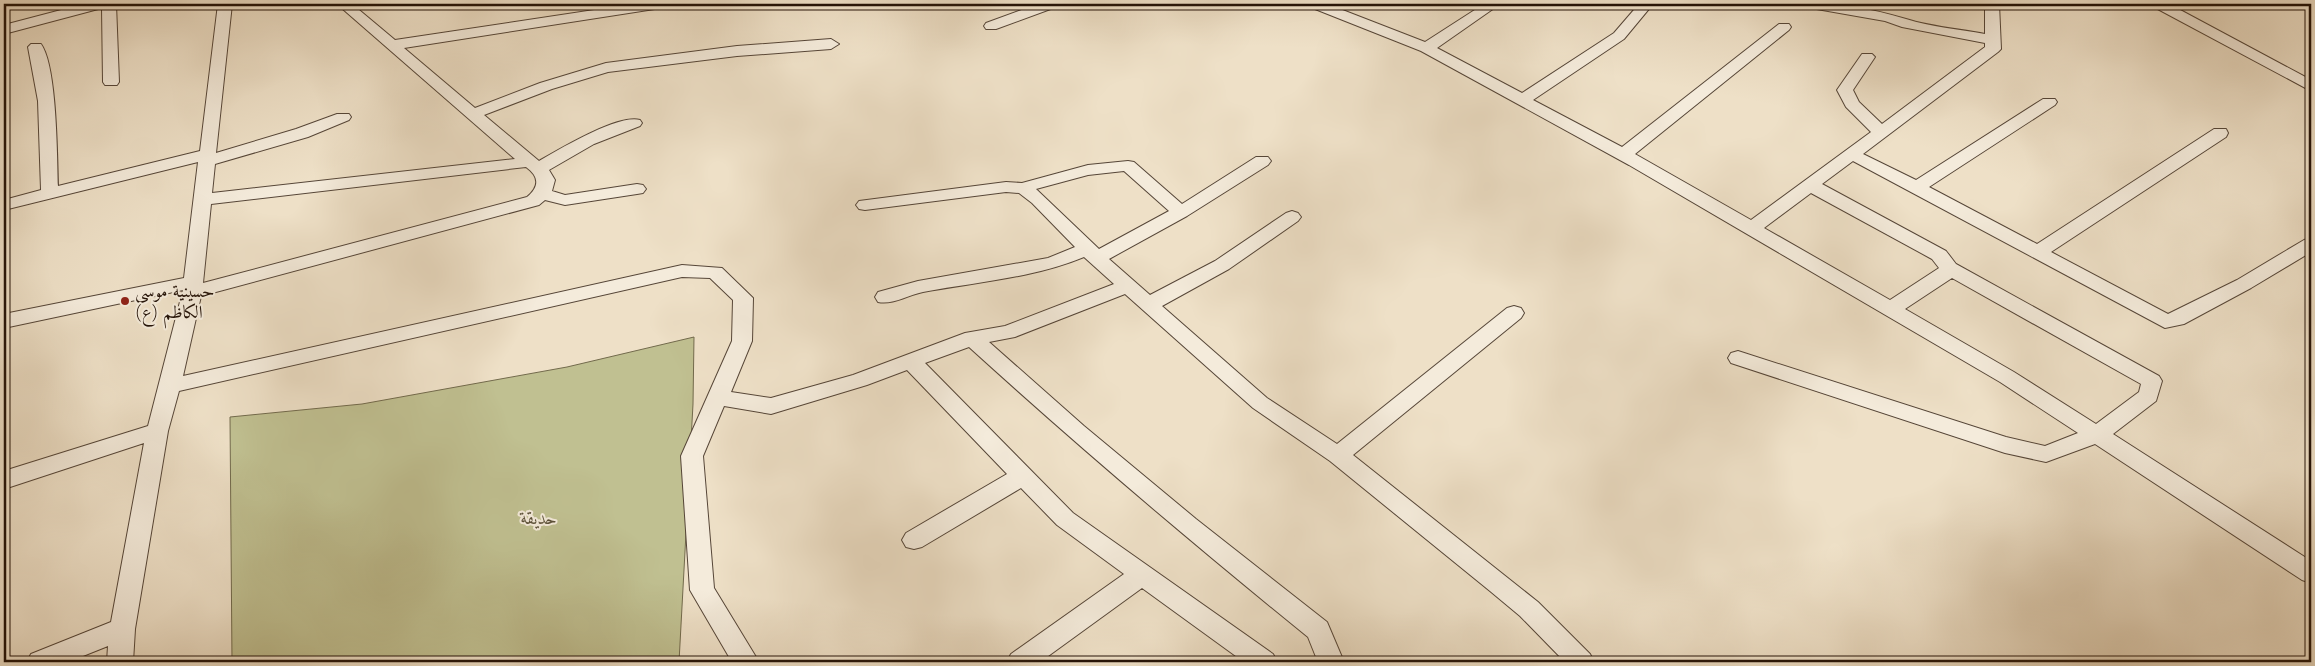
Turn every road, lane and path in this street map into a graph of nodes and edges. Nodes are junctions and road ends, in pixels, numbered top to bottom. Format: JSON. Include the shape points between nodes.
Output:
{"nodes":[{"id":1,"x":99,"y":4,"type":"edge"},
{"id":2,"x":109,"y":4,"type":"edge"},
{"id":3,"x":225,"y":4,"type":"edge"},
{"id":4,"x":344,"y":4,"type":"edge"},
{"id":5,"x":661,"y":4,"type":"edge"},
{"id":6,"x":1051,"y":4,"type":"edge"},
{"id":7,"x":1315,"y":4,"type":"edge"},
{"id":8,"x":1493,"y":4,"type":"edge"},
{"id":9,"x":1646,"y":4,"type":"edge"},
{"id":10,"x":1820,"y":4,"type":"edge"},
{"id":11,"x":1992,"y":4,"type":"edge"},
{"id":12,"x":2159,"y":4,"type":"edge"},
{"id":13,"x":991,"y":26,"type":"dead end"},
{"id":14,"x":1784,"y":27,"type":"dead end"},
{"id":15,"x":4,"y":30,"type":"edge"},
{"id":16,"x":1993,"y":40,"type":"junction"},
{"id":17,"x":831,"y":44,"type":"dead end"},
{"id":18,"x":392,"y":45,"type":"junction"},
{"id":19,"x":36,"y":47,"type":"dead end"},
{"id":20,"x":1426,"y":48,"type":"junction"},
{"id":21,"x":1867,"y":57,"type":"dead end"},
{"id":22,"x":111,"y":82,"type":"dead end"},
{"id":23,"x":2311,"y":86,"type":"edge"},
{"id":24,"x":1522,"y":100,"type":"junction"},
{"id":25,"x":2049,"y":102,"type":"dead end"},
{"id":26,"x":473,"y":114,"type":"junction"},
{"id":27,"x":343,"y":116,"type":"dead end"},
{"id":28,"x":634,"y":123,"type":"dead end"},
{"id":29,"x":1881,"y":132,"type":"junction"},
{"id":30,"x":2220,"y":133,"type":"dead end"},
{"id":31,"x":1851,"y":154,"type":"junction"},
{"id":32,"x":1623,"y":155,"type":"junction"},
{"id":33,"x":207,"y":158,"type":"junction"},
{"id":34,"x":1262,"y":161,"type":"dead end"},
{"id":35,"x":534,"y":165,"type":"junction"},
{"id":36,"x":1810,"y":185,"type":"junction"},
{"id":37,"x":1917,"y":187,"type":"junction"},
{"id":38,"x":1023,"y":188,"type":"junction"},
{"id":39,"x":637,"y":189,"type":"dead end"},
{"id":40,"x":50,"y":194,"type":"junction"},
{"id":41,"x":544,"y":194,"type":"junction"},
{"id":42,"x":202,"y":200,"type":"junction"},
{"id":43,"x":4,"y":205,"type":"edge"},
{"id":44,"x":865,"y":205,"type":"dead end"},
{"id":45,"x":1181,"y":212,"type":"junction"},
{"id":46,"x":1292,"y":217,"type":"dead end"},
{"id":47,"x":1751,"y":228,"type":"junction"},
{"id":48,"x":2311,"y":244,"type":"edge"},
{"id":49,"x":2038,"y":252,"type":"junction"},
{"id":50,"x":1092,"y":253,"type":"junction"},
{"id":51,"x":1949,"y":268,"type":"junction"},
{"id":52,"x":1128,"y":286,"type":"junction"},
{"id":53,"x":192,"y":287,"type":"junction"},
{"id":54,"x":885,"y":297,"type":"dead end"},
{"id":55,"x":1148,"y":305,"type":"junction"},
{"id":56,"x":1890,"y":309,"type":"junction"},
{"id":57,"x":1514,"y":313,"type":"dead end"},
{"id":58,"x":4,"y":321,"type":"edge"},
{"id":59,"x":972,"y":338,"type":"junction"},
{"id":60,"x":1738,"y":358,"type":"dead end"},
{"id":61,"x":911,"y":362,"type":"junction"},
{"id":62,"x":170,"y":386,"type":"junction"},
{"id":63,"x":718,"y":397,"type":"junction"},
{"id":64,"x":157,"y":431,"type":"junction"},
{"id":65,"x":2097,"y":435,"type":"junction"},
{"id":66,"x":1338,"y":455,"type":"junction"},
{"id":67,"x":1023,"y":476,"type":"junction"},
{"id":68,"x":4,"y":480,"type":"edge"},
{"id":69,"x":914,"y":540,"type":"dead end"},
{"id":70,"x":2311,"y":573,"type":"edge"},
{"id":71,"x":1143,"y":574,"type":"junction"},
{"id":72,"x":122,"y":629,"type":"junction"},
{"id":73,"x":40,"y":662,"type":"edge"},
{"id":74,"x":120,"y":662,"type":"edge"},
{"id":75,"x":746,"y":662,"type":"edge"},
{"id":76,"x":1020,"y":662,"type":"edge"},
{"id":77,"x":1264,"y":662,"type":"edge"},
{"id":78,"x":1331,"y":662,"type":"edge"},
{"id":79,"x":1580,"y":662,"type":"edge"}],
"edges":[{"from":1,"to":15,"type":"street"},
{"from":2,"to":22,"type":"street"},
{"from":3,"to":33,"type":"street"},
{"from":4,"to":18,"type":"street"},
{"from":5,"to":18,"type":"street"},
{"from":6,"to":13,"type":"street"},
{"from":7,"to":20,"type":"street"},
{"from":8,"to":20,"type":"street"},
{"from":9,"to":24,"type":"street","via":[[1620,36]]},
{"from":10,"to":16,"type":"street"},
{"from":11,"to":16,"type":"street"},
{"from":12,"to":23,"type":"street"},
{"from":14,"to":32,"type":"street"},
{"from":16,"to":29,"type":"street","via":[[1993,50]]},
{"from":17,"to":26,"type":"street","via":[[606,68],[546,86]]},
{"from":18,"to":26,"type":"street"},
{"from":19,"to":40,"type":"street","via":[[48,119]]},
{"from":20,"to":24,"type":"street"},
{"from":21,"to":29,"type":"street","via":[[1845,90],[1852,104]]},
{"from":24,"to":32,"type":"street"},
{"from":25,"to":37,"type":"street"},
{"from":26,"to":35,"type":"street"},
{"from":27,"to":33,"type":"street","via":[[302,132]]},
{"from":28,"to":35,"type":"street"},
{"from":29,"to":31,"type":"street"},
{"from":30,"to":49,"type":"street"},
{"from":31,"to":36,"type":"street"},
{"from":31,"to":37,"type":"street"},
{"from":32,"to":47,"type":"street"},
{"from":33,"to":40,"type":"street"},
{"from":33,"to":42,"type":"street"},
{"from":34,"to":45,"type":"street"},
{"from":35,"to":41,"type":"street","via":[[547,184]]},
{"from":35,"to":42,"type":"street"},
{"from":36,"to":47,"type":"street"},
{"from":36,"to":51,"type":"street","via":[[1939,255]]},
{"from":37,"to":49,"type":"street"},
{"from":38,"to":44,"type":"street","via":[[1006,187]]},
{"from":38,"to":45,"type":"street","via":[[1054,178],[1128,166]]},
{"from":38,"to":50,"type":"street"},
{"from":39,"to":41,"type":"street","via":[[565,200]]},
{"from":40,"to":43,"type":"street"},
{"from":41,"to":53,"type":"street","via":[[533,202]]},
{"from":42,"to":53,"type":"street"},
{"from":45,"to":50,"type":"street"},
{"from":46,"to":55,"type":"street","via":[[1222,265]]},
{"from":47,"to":56,"type":"street"},
{"from":48,"to":49,"type":"street","via":[[2219,297],[2177,319],[2165,321]]},
{"from":50,"to":52,"type":"street"},
{"from":50,"to":54,"type":"street","via":[[918,287]]},
{"from":51,"to":56,"type":"street","via":[[1944,276]]},
{"from":51,"to":65,"type":"street","via":[[2152,381],[2149,396]]},
{"from":52,"to":55,"type":"street"},
{"from":52,"to":59,"type":"street","via":[[1008,332]]},
{"from":53,"to":58,"type":"street"},
{"from":53,"to":62,"type":"street"},
{"from":55,"to":66,"type":"street","via":[[1260,403]]},
{"from":56,"to":65,"type":"street","via":[[2008,377]]},
{"from":57,"to":66,"type":"street"},
{"from":59,"to":61,"type":"street"},
{"from":59,"to":78,"type":"street","via":[[1180,520],[1318,630]]},
{"from":60,"to":65,"type":"street","via":[[2005,445],[2046,454]]},
{"from":61,"to":63,"type":"street","via":[[770,406]]},
{"from":61,"to":67,"type":"street"},
{"from":62,"to":63,"type":"street","via":[[682,271],[715,272],[743,298],[742,340]]},
{"from":62,"to":64,"type":"street"},
{"from":63,"to":75,"type":"street","via":[[692,456],[702,590]]},
{"from":64,"to":68,"type":"street"},
{"from":64,"to":72,"type":"street"},
{"from":65,"to":70,"type":"street"},
{"from":66,"to":79,"type":"street","via":[[1529,609]]},
{"from":67,"to":69,"type":"street"},
{"from":67,"to":71,"type":"street","via":[[1065,519]]},
{"from":71,"to":76,"type":"street"},
{"from":71,"to":77,"type":"street"},
{"from":72,"to":73,"type":"street"},
{"from":72,"to":74,"type":"street"}]}
